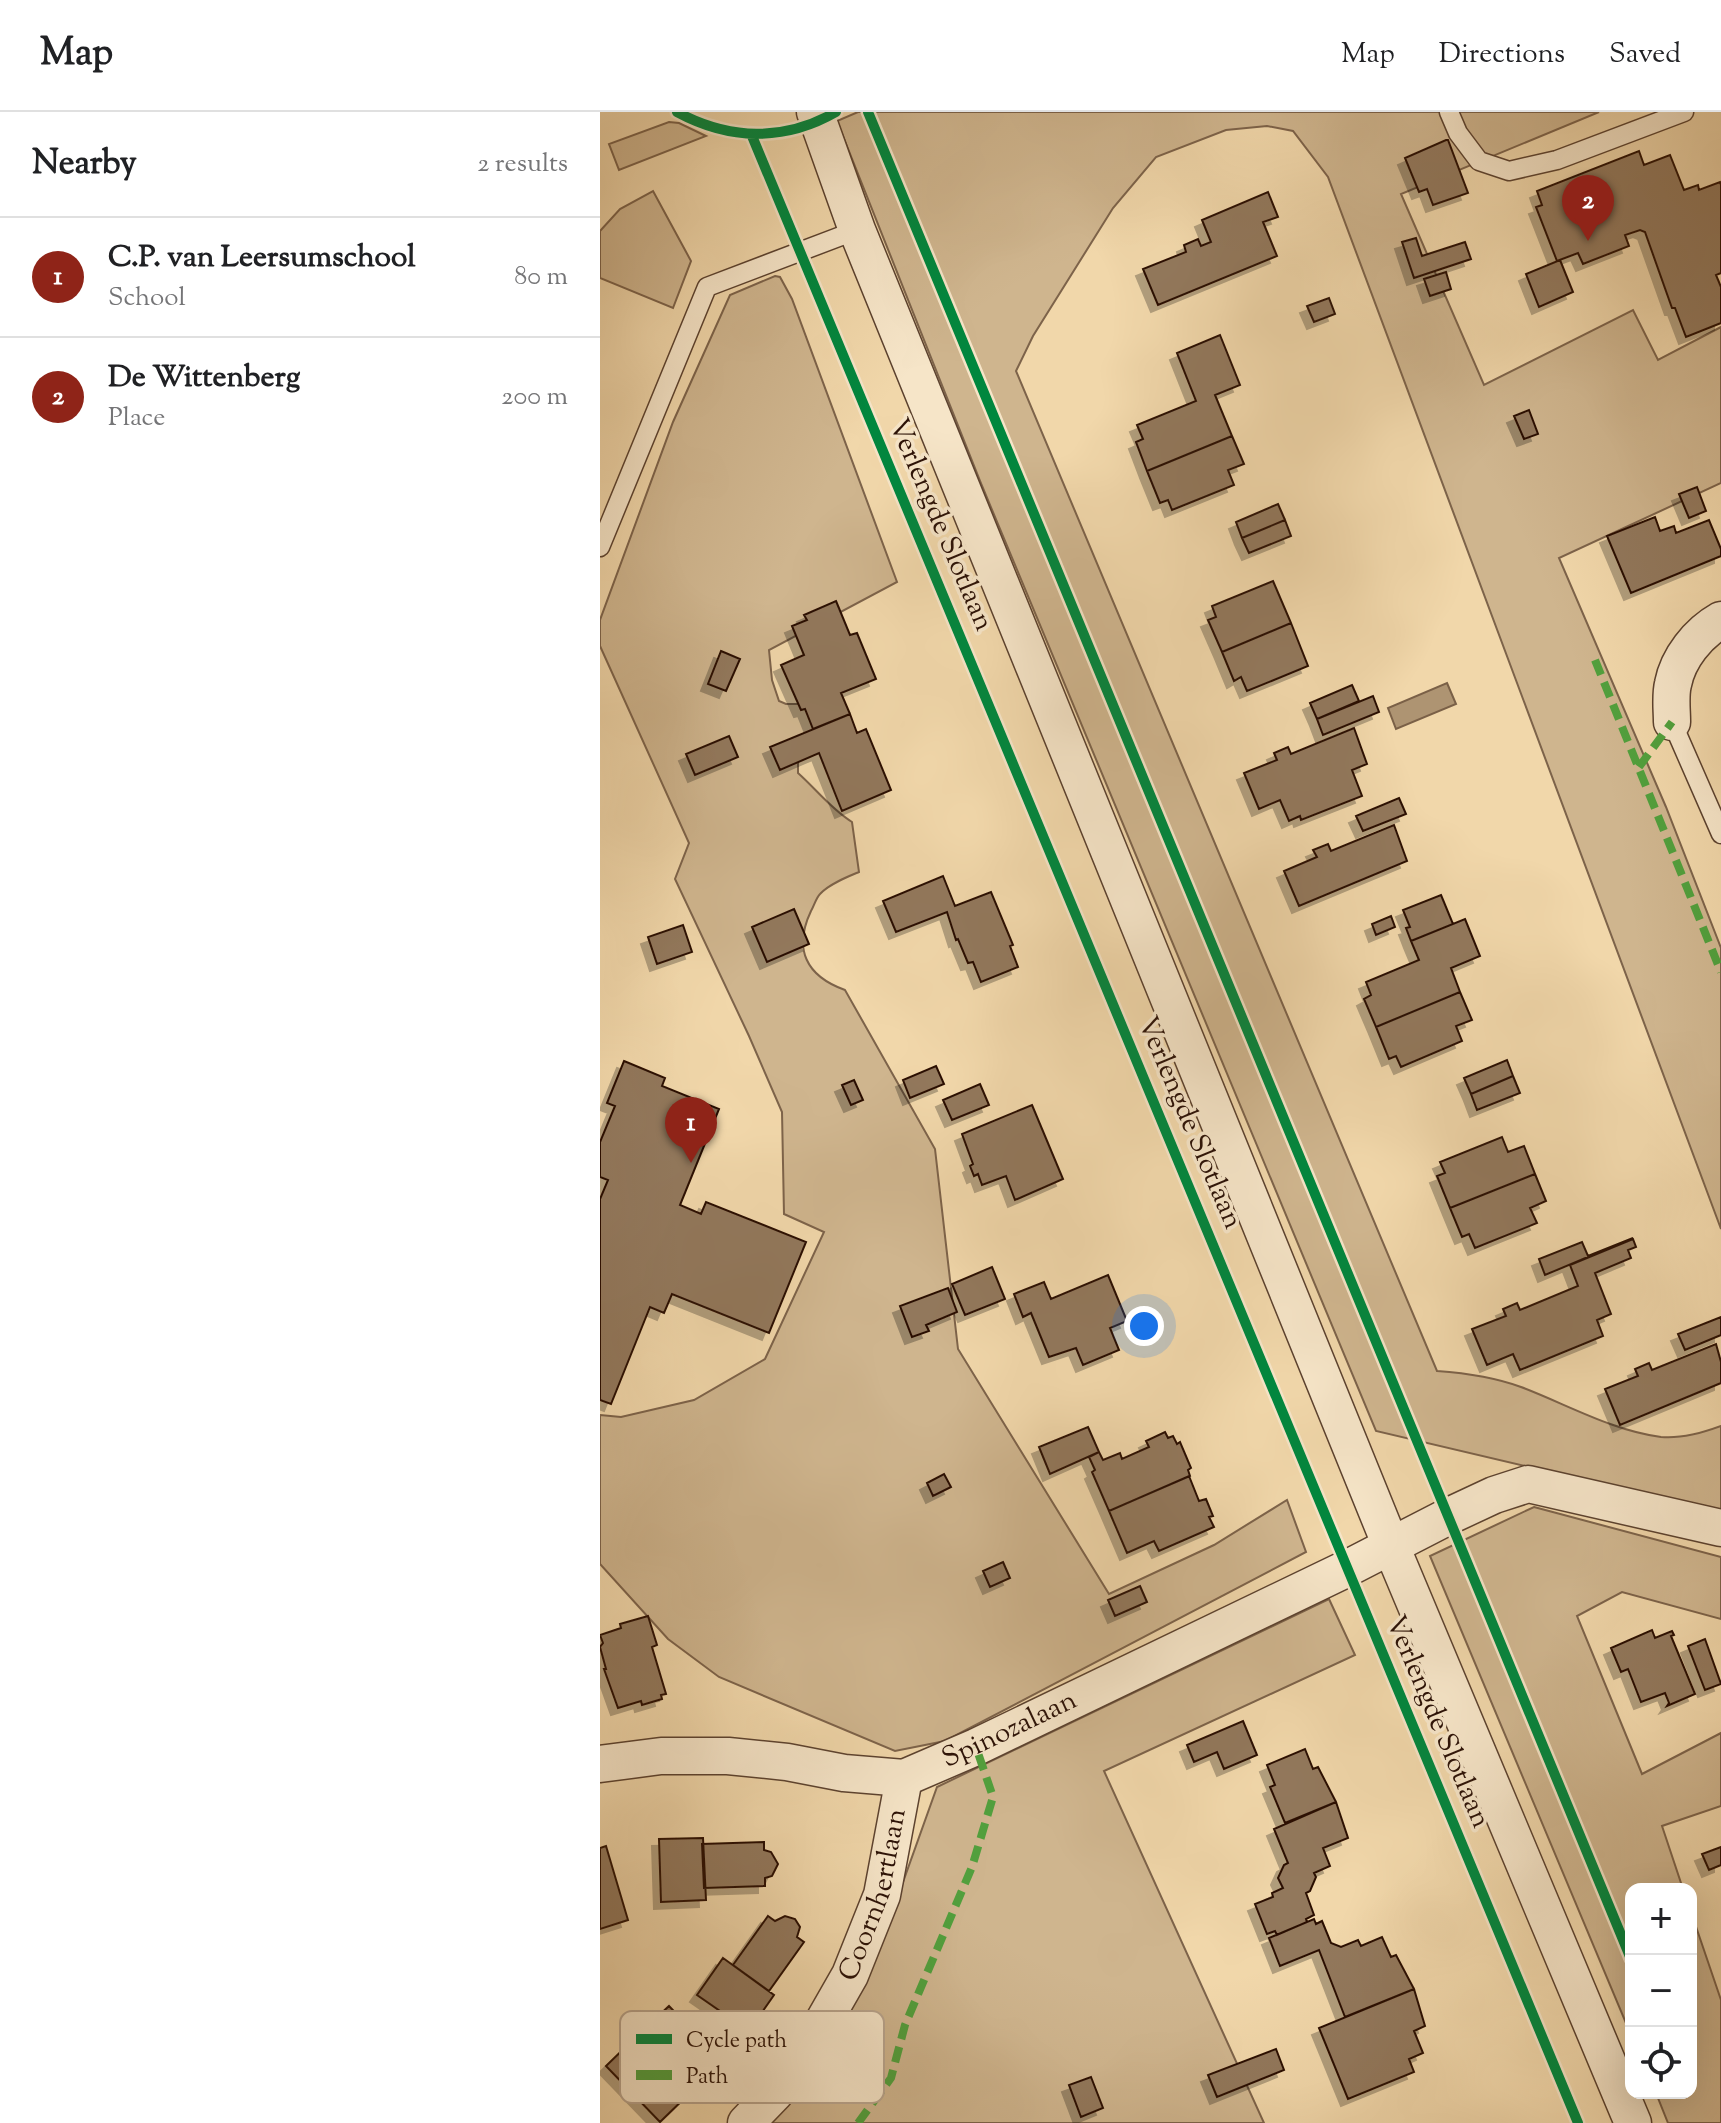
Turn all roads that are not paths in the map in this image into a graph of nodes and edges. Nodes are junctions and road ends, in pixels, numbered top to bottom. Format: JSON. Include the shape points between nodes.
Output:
{"nodes":[{"id":1,"x":815,"y":112,"type":"edge"},
{"id":2,"x":1449,"y":112,"type":"edge"},
{"id":3,"x":1684,"y":112,"type":"edge"},
{"id":4,"x":857,"y":230,"type":"junction"},
{"id":5,"x":600,"y":547,"type":"edge"},
{"id":6,"x":1721,"y":620,"type":"edge"},
{"id":7,"x":1672,"y":722,"type":"joint"},
{"id":8,"x":1721,"y":834,"type":"edge"},
{"id":9,"x":1721,"y":1528,"type":"edge"},
{"id":10,"x":1391,"y":1546,"type":"junction"},
{"id":11,"x":600,"y":1764,"type":"edge"},
{"id":12,"x":904,"y":1778,"type":"junction"},
{"id":13,"x":829,"y":2011,"type":"edge"},
{"id":14,"x":765,"y":2103,"type":"edge"},
{"id":15,"x":746,"y":2123,"type":"edge"},
{"id":16,"x":1633,"y":2123,"type":"edge"}],
"edges":[{"from":1,"to":4,"type":"street","name":"Verlengde Slotlaan"},
{"from":2,"to":3,"type":"lane","via":[[1479,161],[1509,171],[1557,160]]},
{"from":4,"to":5,"type":"lane","via":[[707,287]]},
{"from":4,"to":10,"type":"street","name":"Verlengde Slotlaan"},
{"from":6,"to":7,"type":"street","via":[[1685,652],[1673,684]]},
{"from":7,"to":8,"type":"lane"},
{"from":9,"to":10,"type":"street","name":"Spinozalaan","via":[[1528,1484]]},
{"from":10,"to":12,"type":"street","name":"Spinozalaan"},
{"from":10,"to":16,"type":"street","name":"Verlengde Slotlaan"},
{"from":11,"to":12,"type":"street","name":"Spinozalaan","via":[[661,1756],[728,1756]]},
{"from":12,"to":13,"type":"street","name":"Coornhertlaan","via":[[882,1895]]},
{"from":14,"to":15,"type":"street","name":"Coornhertlaan"}]}
